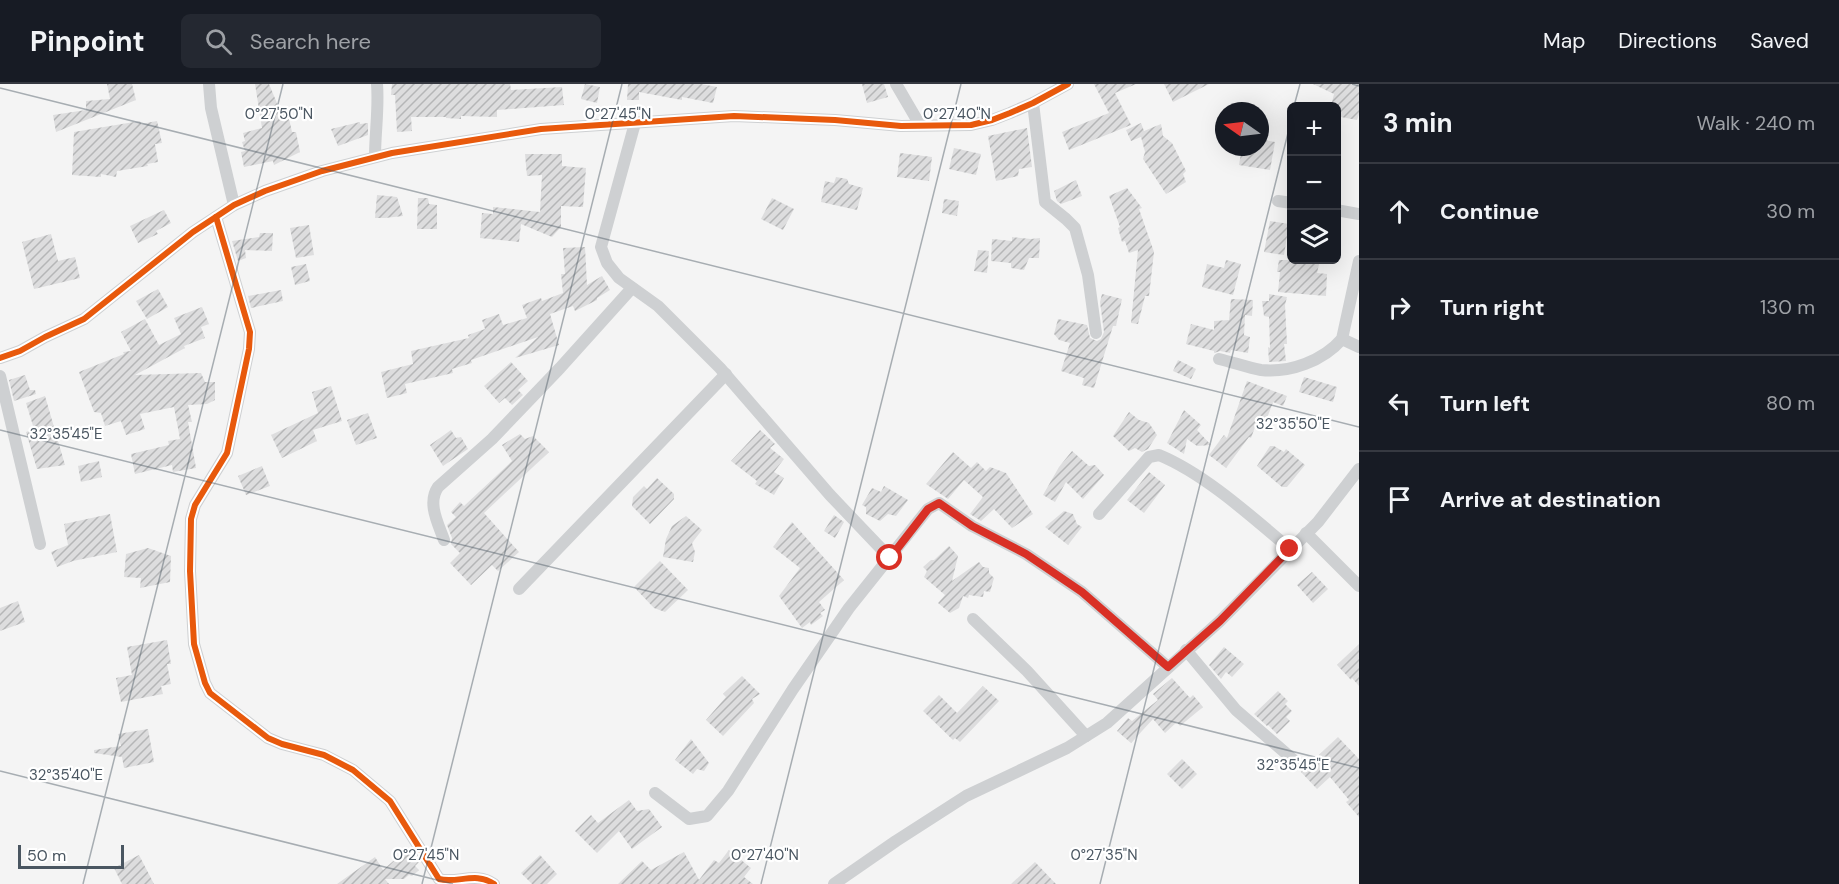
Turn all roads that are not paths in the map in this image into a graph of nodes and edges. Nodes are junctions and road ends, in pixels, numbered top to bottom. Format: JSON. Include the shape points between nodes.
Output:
{"nodes":[{"id":1,"x":209,"y":84,"type":"edge"},
{"id":2,"x":376,"y":84,"type":"edge"},
{"id":3,"x":896,"y":84,"type":"edge"},
{"id":4,"x":1068,"y":84,"type":"edge"},
{"id":5,"x":1033,"y":103,"type":"junction"},
{"id":6,"x":635,"y":123,"type":"junction"},
{"id":7,"x":920,"y":125,"type":"junction"},
{"id":8,"x":375,"y":157,"type":"junction"},
{"id":9,"x":1278,"y":201,"type":"dead end"},
{"id":10,"x":1287,"y":202,"type":"edge"},
{"id":11,"x":234,"y":205,"type":"junction"},
{"id":12,"x":1341,"y":211,"type":"edge"},
{"id":13,"x":1359,"y":214,"type":"edge"},
{"id":14,"x":216,"y":217,"type":"junction"},
{"id":15,"x":1359,"y":261,"type":"edge"},
{"id":16,"x":632,"y":288,"type":"junction"},
{"id":17,"x":1096,"y":333,"type":"dead end"},
{"id":18,"x":1342,"y":339,"type":"junction"},
{"id":19,"x":1359,"y":346,"type":"edge"},
{"id":20,"x":0,"y":358,"type":"edge"},
{"id":21,"x":1219,"y":359,"type":"dead end"},
{"id":22,"x":726,"y":374,"type":"junction"},
{"id":23,"x":0,"y":376,"type":"edge"},
{"id":24,"x":1359,"y":469,"type":"edge"},
{"id":25,"x":1099,"y":514,"type":"dead end"},
{"id":26,"x":1306,"y":533,"type":"junction"},
{"id":27,"x":444,"y":540,"type":"dead end"},
{"id":28,"x":40,"y":544,"type":"dead end"},
{"id":29,"x":1290,"y":549,"type":"junction"},
{"id":30,"x":890,"y":558,"type":"junction"},
{"id":31,"x":1359,"y":586,"type":"edge"},
{"id":32,"x":519,"y":590,"type":"dead end"},
{"id":33,"x":973,"y":619,"type":"dead end"},
{"id":34,"x":1186,"y":650,"type":"junction"},
{"id":35,"x":1168,"y":667,"type":"junction"},
{"id":36,"x":1086,"y":736,"type":"junction"},
{"id":37,"x":1296,"y":762,"type":"dead end"},
{"id":38,"x":655,"y":793,"type":"dead end"},
{"id":39,"x":494,"y":884,"type":"edge"},
{"id":40,"x":834,"y":884,"type":"edge"}],
"edges":[{"from":1,"to":11,"type":"street"},
{"from":2,"to":8,"type":"street"},
{"from":3,"to":7,"type":"street"},
{"from":4,"to":5,"type":"street"},
{"from":5,"to":7,"type":"street","via":[[971,125]]},
{"from":5,"to":17,"type":"street","via":[[1045,202],[1076,228]]},
{"from":6,"to":7,"type":"street","via":[[734,116]]},
{"from":6,"to":8,"type":"street","via":[[541,129]]},
{"from":6,"to":16,"type":"street","via":[[601,247],[607,263]]},
{"from":8,"to":11,"type":"street","via":[[265,190]]},
{"from":9,"to":10,"type":"street"},
{"from":11,"to":14,"type":"street"},
{"from":12,"to":13,"type":"street"},
{"from":14,"to":20,"type":"street","via":[[84,319]]},
{"from":14,"to":39,"type":"street","via":[[250,332],[227,453],[195,505],[191,519],[195,644],[204,683],[210,693],[268,738],[324,755],[353,770],[390,801],[439,879],[450,883],[474,878]]},
{"from":15,"to":18,"type":"street"},
{"from":16,"to":22,"type":"street","via":[[658,306]]},
{"from":16,"to":27,"type":"street","via":[[492,439],[438,487],[432,504]]},
{"from":18,"to":19,"type":"street"},
{"from":18,"to":21,"type":"street","via":[[1323,356],[1276,370],[1258,370]]},
{"from":22,"to":30,"type":"street"},
{"from":22,"to":32,"type":"street"},
{"from":23,"to":28,"type":"street"},
{"from":24,"to":26,"type":"street"},
{"from":25,"to":29,"type":"street","via":[[1149,457],[1159,455],[1187,469]]},
{"from":26,"to":29,"type":"street"},
{"from":26,"to":31,"type":"street"},
{"from":29,"to":34,"type":"street"},
{"from":30,"to":35,"type":"street","via":[[928,509],[939,503],[1082,592]]},
{"from":30,"to":38,"type":"street","via":[[849,608],[728,791],[707,816],[689,819]]},
{"from":33,"to":36,"type":"street"},
{"from":34,"to":35,"type":"street"},
{"from":34,"to":37,"type":"street","via":[[1236,710]]},
{"from":35,"to":36,"type":"street","via":[[1107,723]]},
{"from":36,"to":40,"type":"street","via":[[966,796]]}]}
